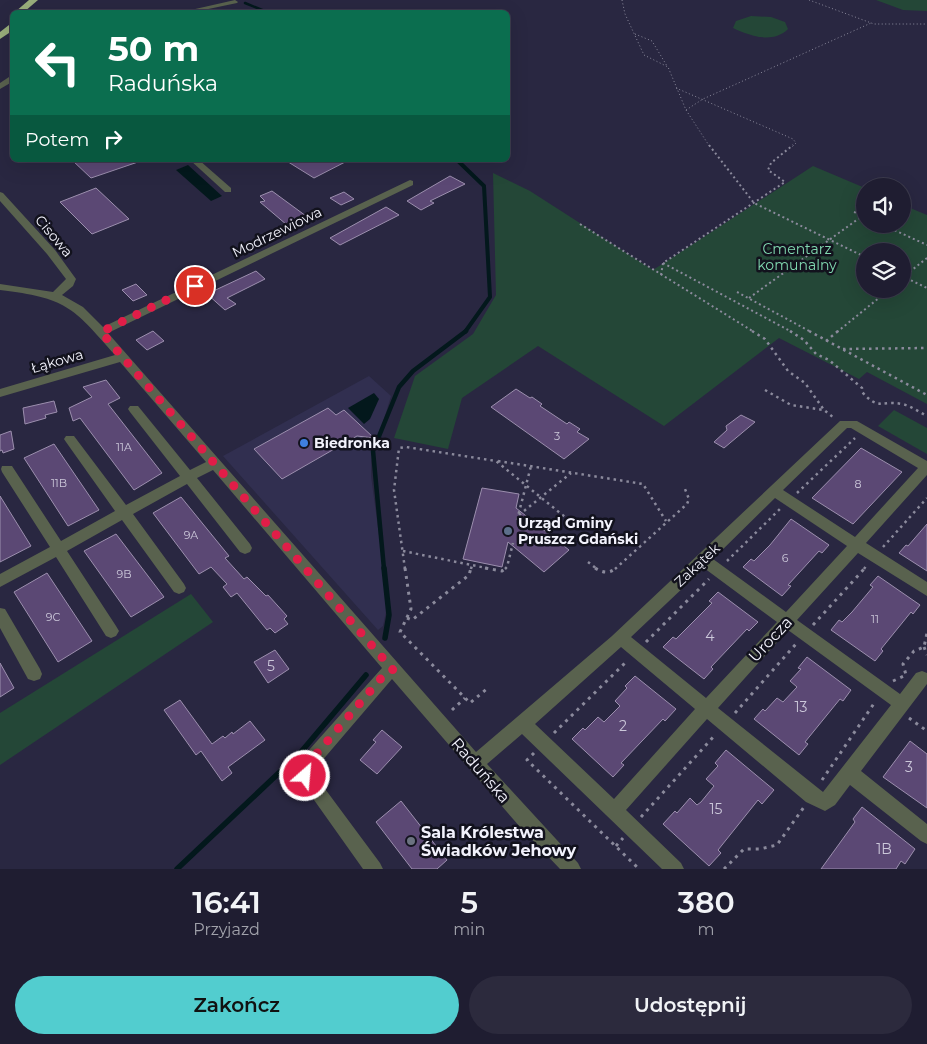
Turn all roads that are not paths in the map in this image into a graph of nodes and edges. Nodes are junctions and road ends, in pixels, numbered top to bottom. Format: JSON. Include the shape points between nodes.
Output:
{"nodes":[{"id":1,"x":38,"y":2,"type":"edge"},
{"id":2,"x":235,"y":2,"type":"dead end"},
{"id":3,"x":23,"y":10,"type":"edge"},
{"id":4,"x":196,"y":10,"type":"edge"},
{"id":5,"x":196,"y":162,"type":"edge"},
{"id":6,"x":410,"y":183,"type":"dead end"},
{"id":7,"x":228,"y":190,"type":"dead end"},
{"id":8,"x":0,"y":194,"type":"edge"},
{"id":9,"x":0,"y":287,"type":"edge"},
{"id":10,"x":55,"y":296,"type":"junction"},
{"id":11,"x":101,"y":332,"type":"junction"},
{"id":12,"x":122,"y":357,"type":"junction"},
{"id":13,"x":0,"y":392,"type":"edge"},
{"id":14,"x":134,"y":409,"type":"dead end"},
{"id":15,"x":70,"y":439,"type":"dead end"},
{"id":16,"x":214,"y":463,"type":"junction"},
{"id":17,"x":927,"y":467,"type":"edge"},
{"id":18,"x":7,"y":469,"type":"dead end"},
{"id":19,"x":189,"y":477,"type":"junction"},
{"id":20,"x":774,"y":491,"type":"junction"},
{"id":21,"x":124,"y":513,"type":"junction"},
{"id":22,"x":858,"y":545,"type":"junction"},
{"id":23,"x":245,"y":548,"type":"dead end"},
{"id":24,"x":58,"y":549,"type":"junction"},
{"id":25,"x":703,"y":560,"type":"junction"},
{"id":26,"x":0,"y":581,"type":"edge"},
{"id":27,"x":179,"y":588,"type":"dead end"},
{"id":28,"x":927,"y":590,"type":"edge"},
{"id":29,"x":0,"y":614,"type":"edge"},
{"id":30,"x":787,"y":621,"type":"junction"},
{"id":31,"x":111,"y":631,"type":"dead end"},
{"id":32,"x":620,"y":637,"type":"junction"},
{"id":33,"x":393,"y":670,"type":"junction"},
{"id":34,"x":34,"y":674,"type":"dead end"},
{"id":35,"x":922,"y":678,"type":"dead end"},
{"id":36,"x":899,"y":707,"type":"junction"},
{"id":37,"x":705,"y":708,"type":"junction"},
{"id":38,"x":524,"y":725,"type":"junction"},
{"id":39,"x":475,"y":763,"type":"junction"},
{"id":40,"x":849,"y":773,"type":"junction"},
{"id":41,"x":614,"y":811,"type":"junction"},
{"id":42,"x":927,"y":835,"type":"edge"},
{"id":43,"x":374,"y":869,"type":"edge"},
{"id":44,"x":572,"y":869,"type":"edge"},
{"id":45,"x":674,"y":869,"type":"edge"}],
"edges":[{"from":1,"to":3,"type":"highway"},
{"from":2,"to":4,"type":"street"},
{"from":5,"to":7,"type":"street"},
{"from":6,"to":11,"type":"street","name":"Modrzewiowa"},
{"from":8,"to":10,"type":"street","name":"Cisowa","via":[[71,279]]},
{"from":9,"to":10,"type":"street","name":"Raduńska"},
{"from":10,"to":11,"type":"street","name":"Raduńska","via":[[78,308]]},
{"from":11,"to":12,"type":"street","name":"Raduńska"},
{"from":12,"to":13,"type":"street","name":"Łąkowa"},
{"from":12,"to":16,"type":"street","name":"Raduńska"},
{"from":14,"to":19,"type":"street"},
{"from":15,"to":21,"type":"street"},
{"from":16,"to":19,"type":"street"},
{"from":16,"to":33,"type":"street","name":"Raduńska"},
{"from":17,"to":20,"type":"street","name":"Zakątek","via":[[853,424],[844,424]]},
{"from":17,"to":22,"type":"street","name":"Urocza"},
{"from":18,"to":24,"type":"street"},
{"from":19,"to":21,"type":"street"},
{"from":19,"to":23,"type":"street"},
{"from":20,"to":22,"type":"street"},
{"from":20,"to":25,"type":"street","name":"Zakątek"},
{"from":21,"to":24,"type":"street"},
{"from":21,"to":27,"type":"street"},
{"from":22,"to":28,"type":"street"},
{"from":22,"to":30,"type":"street","name":"Urocza"},
{"from":24,"to":26,"type":"street"},
{"from":24,"to":31,"type":"street"},
{"from":25,"to":30,"type":"street"},
{"from":25,"to":32,"type":"street","name":"Zakątek"},
{"from":29,"to":34,"type":"street"},
{"from":30,"to":36,"type":"street","via":[[882,690]]},
{"from":30,"to":37,"type":"street","name":"Urocza"},
{"from":32,"to":37,"type":"street"},
{"from":32,"to":38,"type":"street","name":"Zakątek"},
{"from":33,"to":39,"type":"street","name":"Raduńska"},
{"from":33,"to":43,"type":"street","via":[[383,676],[307,765],[305,776]]},
{"from":35,"to":36,"type":"street"},
{"from":36,"to":40,"type":"street"},
{"from":37,"to":40,"type":"street","via":[[812,796],[824,802]]},
{"from":37,"to":41,"type":"street","name":"Urocza"},
{"from":38,"to":39,"type":"street","name":"Zakątek"},
{"from":38,"to":41,"type":"street"},
{"from":39,"to":44,"type":"street","name":"Raduńska"},
{"from":40,"to":42,"type":"street"},
{"from":41,"to":45,"type":"street"}]}
